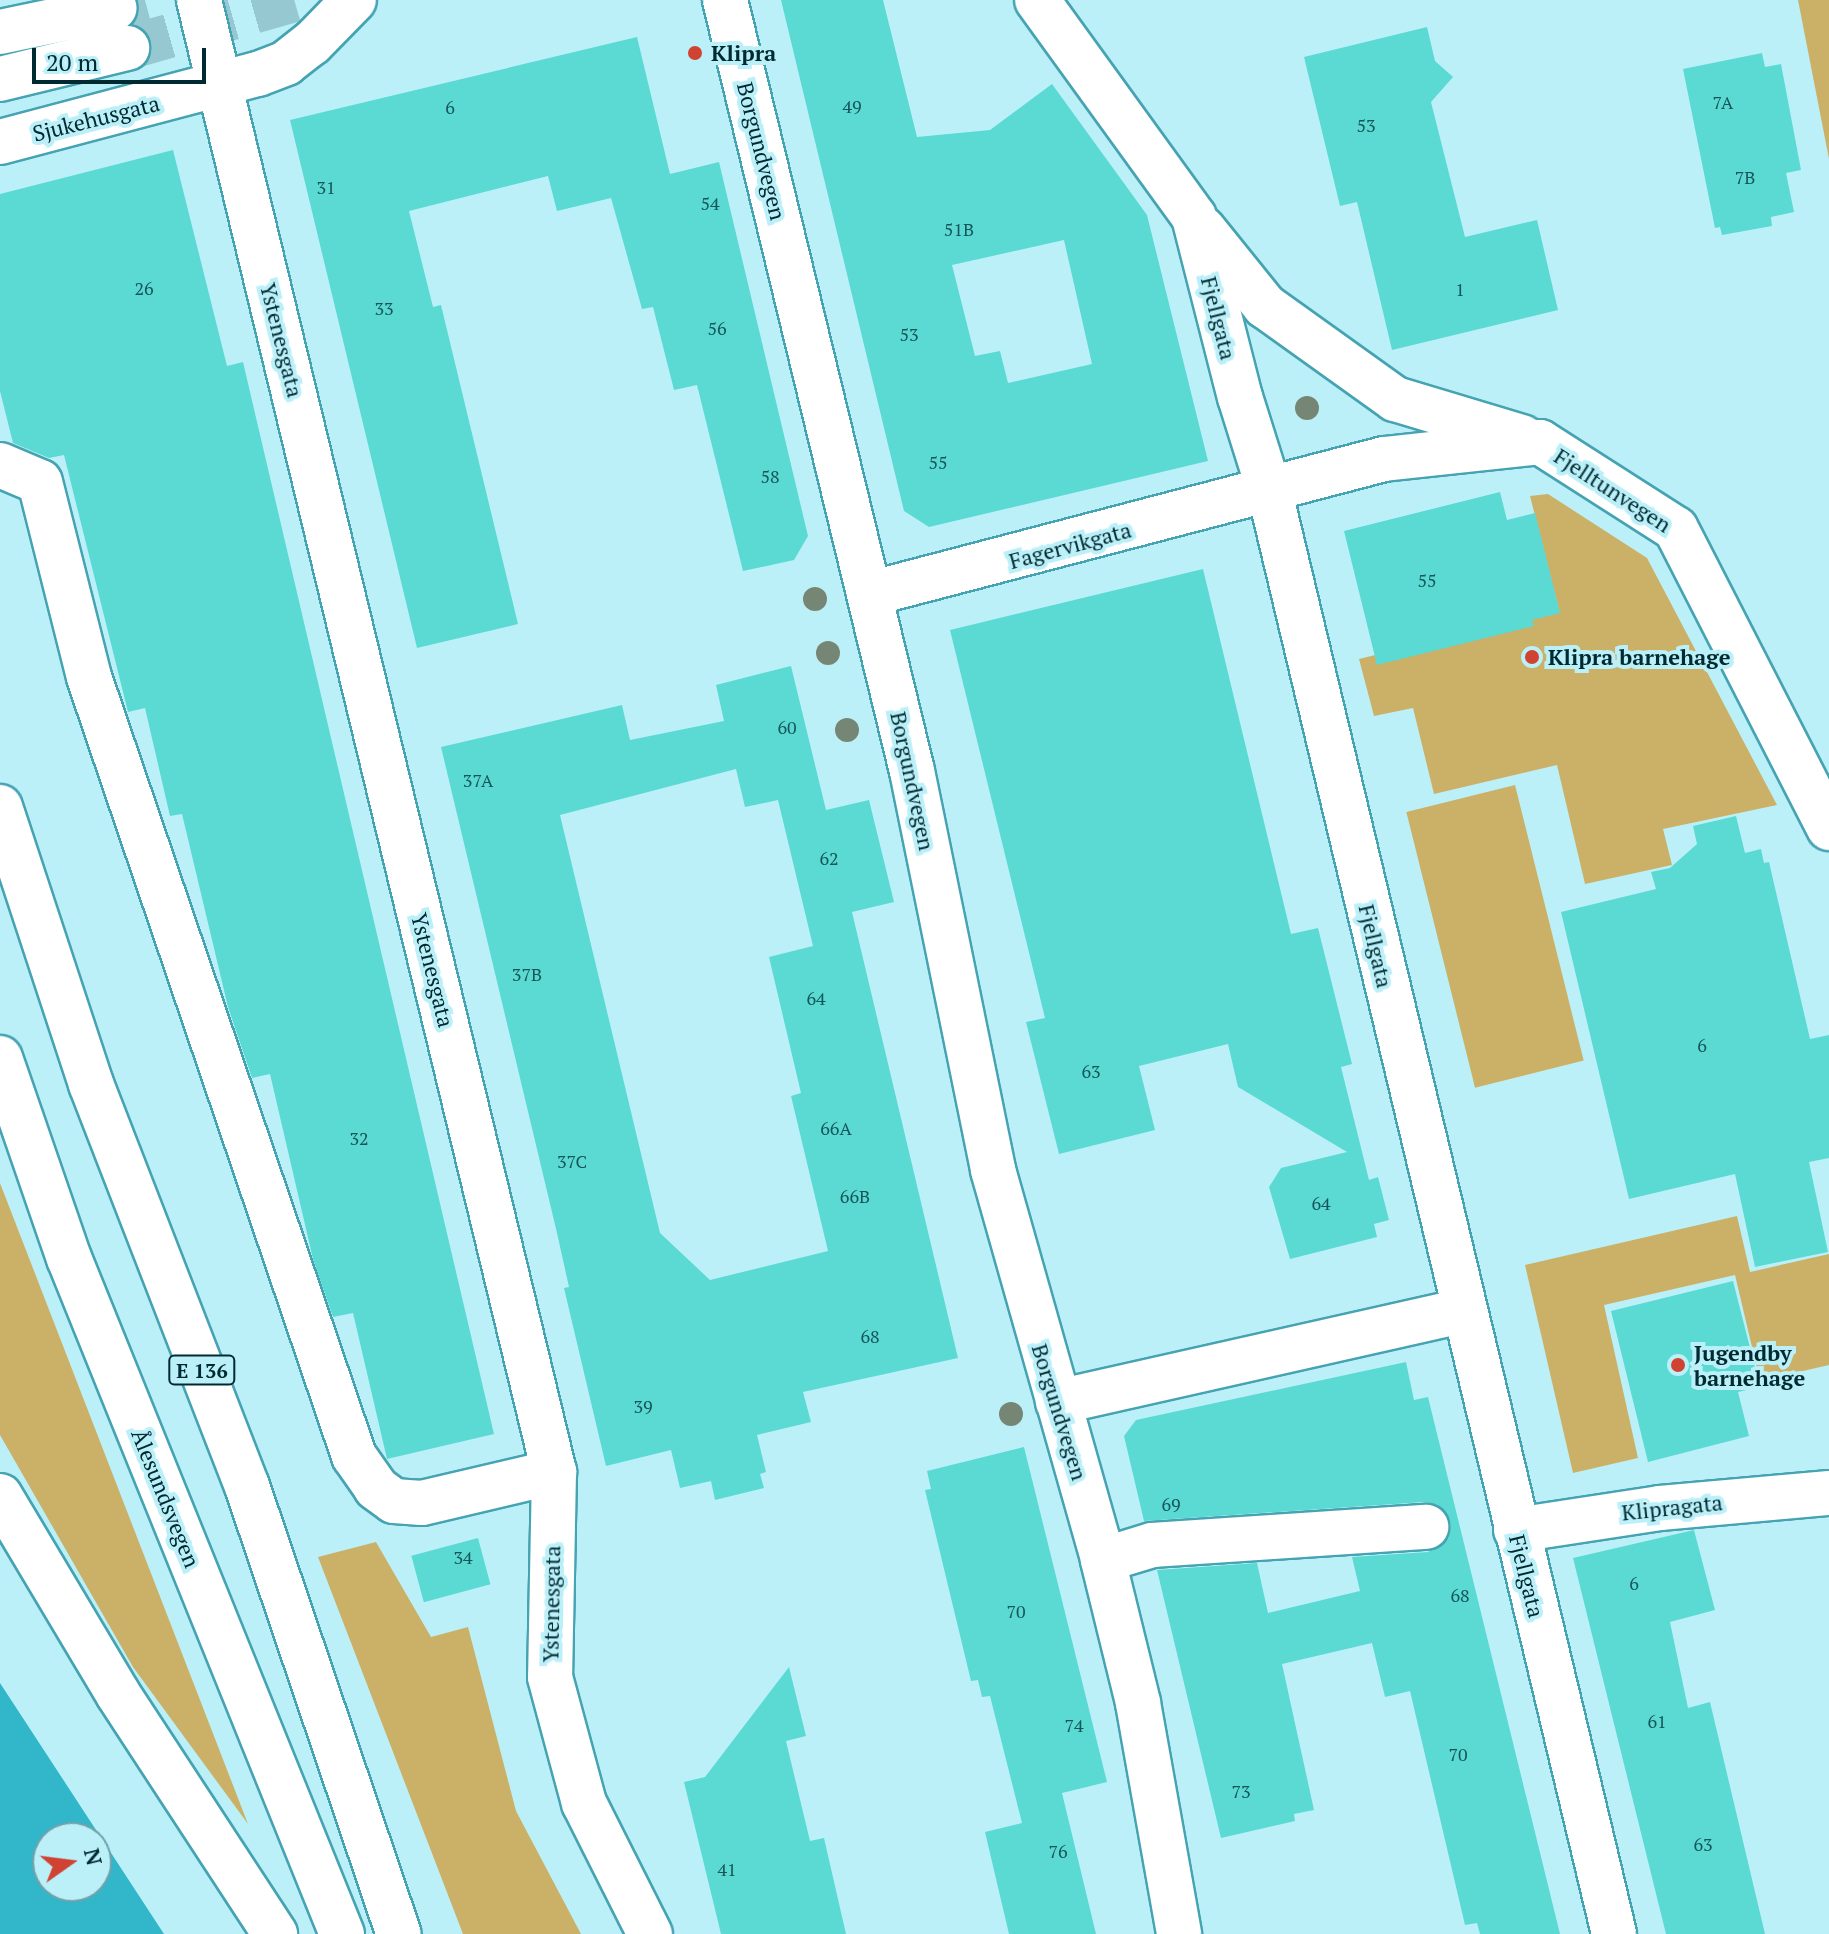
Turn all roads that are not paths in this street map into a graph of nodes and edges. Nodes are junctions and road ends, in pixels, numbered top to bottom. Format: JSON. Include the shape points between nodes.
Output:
{"nodes":[{"id":1,"x":199,"y":0,"type":"edge"},
{"id":2,"x":354,"y":0,"type":"edge"},
{"id":3,"x":725,"y":0,"type":"edge"},
{"id":4,"x":1039,"y":1,"type":"edge"},
{"id":5,"x":0,"y":32,"type":"edge"},
{"id":6,"x":0,"y":79,"type":"edge"},
{"id":7,"x":220,"y":86,"type":"junction"},
{"id":8,"x":0,"y":142,"type":"edge"},
{"id":9,"x":1194,"y":217,"type":"junction"},
{"id":10,"x":1540,"y":442,"type":"junction"},
{"id":11,"x":0,"y":465,"type":"edge"},
{"id":12,"x":1270,"y":493,"type":"junction"},
{"id":13,"x":869,"y":594,"type":"junction"},
{"id":14,"x":0,"y":807,"type":"edge"},
{"id":15,"x":1829,"y":828,"type":"edge"},
{"id":16,"x":0,"y":1058,"type":"edge"},
{"id":17,"x":1461,"y":1311,"type":"junction"},
{"id":18,"x":1058,"y":1402,"type":"junction"},
{"id":19,"x":554,"y":1472,"type":"junction"},
{"id":20,"x":1829,"y":1493,"type":"edge"},
{"id":21,"x":0,"y":1496,"type":"edge"},
{"id":22,"x":1426,"y":1527,"type":"dead end"},
{"id":23,"x":1516,"y":1530,"type":"junction"},
{"id":24,"x":1103,"y":1560,"type":"junction"},
{"id":25,"x":275,"y":1934,"type":"edge"},
{"id":26,"x":342,"y":1934,"type":"edge"},
{"id":27,"x":399,"y":1934,"type":"edge"},
{"id":28,"x":650,"y":1934,"type":"edge"},
{"id":29,"x":1179,"y":1934,"type":"edge"},
{"id":30,"x":1614,"y":1934,"type":"edge"}],
"edges":[{"from":1,"to":7,"type":"main road","name":"Ystenesgata"},
{"from":2,"to":7,"type":"main road","name":"Sjukehusgata","via":[[286,63]]},
{"from":3,"to":13,"type":"main road","name":"Borgundvegen"},
{"from":4,"to":9,"type":"main road","name":"Fjellgata"},
{"from":5,"to":6,"type":"main road","via":[[121,28]]},
{"from":7,"to":8,"type":"main road","name":"Sjukehusgata"},
{"from":7,"to":19,"type":"main road","name":"Ystenesgata"},
{"from":9,"to":10,"type":"main road","via":[[1265,306],[1395,399]]},
{"from":9,"to":12,"type":"main road","name":"Fjellgata"},
{"from":10,"to":12,"type":"main road","name":"Fjelltunvegen","via":[[1384,459]]},
{"from":10,"to":15,"type":"main road","name":"Fjelltunvegen","via":[[1676,529]]},
{"from":11,"to":19,"type":"main road","via":[[40,482],[89,677],[354,1456],[376,1488],[394,1501],[422,1503]]},
{"from":12,"to":13,"type":"main road","name":"Fagervikgata"},
{"from":12,"to":17,"type":"main road","name":"Fjellgata"},
{"from":13,"to":18,"type":"main road","name":"Borgundvegen","via":[[912,771],[993,1170]]},
{"from":14,"to":27,"type":"main road","number":"E 136","via":[[91,1084],[247,1486]]},
{"from":16,"to":26,"type":"main road","name":"Ålesundsvegen","via":[[69,1258]]},
{"from":17,"to":18,"type":"main road"},
{"from":17,"to":23,"type":"main road","name":"Fjellgata"},
{"from":18,"to":24,"type":"main road","name":"Borgundvegen"},
{"from":19,"to":28,"type":"main road","name":"Ystenesgata","via":[[550,1677],[584,1803]]},
{"from":20,"to":23,"type":"main road","name":"Klipragata","via":[[1660,1508]]},
{"from":21,"to":25,"type":"main road","via":[[110,1681]]},
{"from":22,"to":24,"type":"main road","via":[[1152,1545]]},
{"from":23,"to":30,"type":"main road","name":"Fjellgata"},
{"from":24,"to":29,"type":"main road","name":"Borgundvegen","via":[[1138,1703]]}]}
